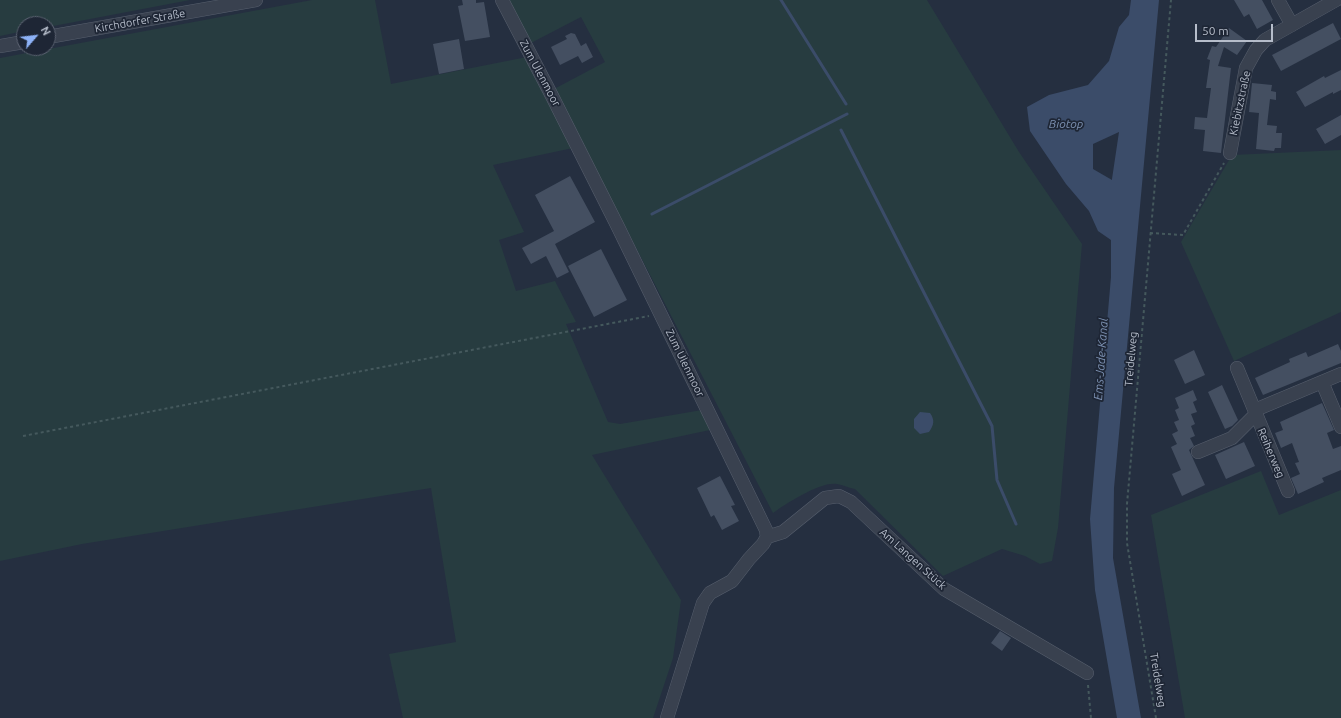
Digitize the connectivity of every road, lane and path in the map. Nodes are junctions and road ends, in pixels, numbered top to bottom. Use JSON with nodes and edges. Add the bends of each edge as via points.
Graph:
{"nodes":[{"id":1,"x":256,"y":0,"type":"edge"},
{"id":2,"x":502,"y":0,"type":"edge"},
{"id":3,"x":1172,"y":0,"type":"edge"},
{"id":4,"x":1278,"y":0,"type":"edge"},
{"id":5,"x":1336,"y":0,"type":"edge"},
{"id":6,"x":1292,"y":25,"type":"junction"},
{"id":7,"x":56,"y":36,"type":"edge"},
{"id":8,"x":16,"y":43,"type":"edge"},
{"id":9,"x":0,"y":46,"type":"edge"},
{"id":10,"x":1230,"y":153,"type":"joint"},
{"id":11,"x":1150,"y":233,"type":"junction"},
{"id":12,"x":660,"y":314,"type":"junction"},
{"id":13,"x":1237,"y":368,"type":"dead end"},
{"id":14,"x":1341,"y":374,"type":"edge"},
{"id":15,"x":1322,"y":382,"type":"junction"},
{"id":16,"x":1255,"y":412,"type":"junction"},
{"id":17,"x":1341,"y":427,"type":"edge"},
{"id":18,"x":23,"y":436,"type":"dead end"},
{"id":19,"x":1198,"y":452,"type":"dead end"},
{"id":20,"x":1288,"y":491,"type":"dead end"},
{"id":21,"x":767,"y":537,"type":"junction"},
{"id":22,"x":1087,"y":673,"type":"joint"},
{"id":23,"x":667,"y":718,"type":"edge"},
{"id":24,"x":1092,"y":718,"type":"edge"},
{"id":25,"x":1156,"y":718,"type":"edge"}],
"edges":[{"from":1,"to":7,"type":"street","name":"Kirchdorfer Straße"},
{"from":2,"to":12,"type":"street","name":"Zum Ulenmoor"},
{"from":3,"to":11,"type":"path","name":"Treidelweg"},
{"from":4,"to":6,"type":"street"},
{"from":5,"to":6,"type":"street","name":"Kiebitzstraße"},
{"from":6,"to":10,"type":"street","name":"Kiebitzstraße","via":[[1265,40],[1246,68]]},
{"from":8,"to":9,"type":"street"},
{"from":10,"to":11,"type":"path","via":[[1183,235]]},
{"from":11,"to":25,"type":"path","name":"Treidelweg","via":[[1127,504],[1127,543]]},
{"from":12,"to":18,"type":"path"},
{"from":12,"to":21,"type":"street","name":"Zum Ulenmoor","via":[[762,520]]},
{"from":13,"to":16,"type":"street","name":"Reiherweg"},
{"from":14,"to":15,"type":"street","name":"Reiherweg"},
{"from":15,"to":16,"type":"street","name":"Reiherweg"},
{"from":15,"to":17,"type":"street"},
{"from":16,"to":19,"type":"street","name":"Reiherweg","via":[[1232,438]]},
{"from":16,"to":20,"type":"street","name":"Reiherweg"},
{"from":21,"to":22,"type":"street","name":"Am Langen Stück","via":[[783,532],[826,498],[839,496],[851,502],[944,589]]},
{"from":21,"to":23,"type":"street","via":[[732,581],[710,593],[703,603]]},
{"from":22,"to":24,"type":"path"}]}
